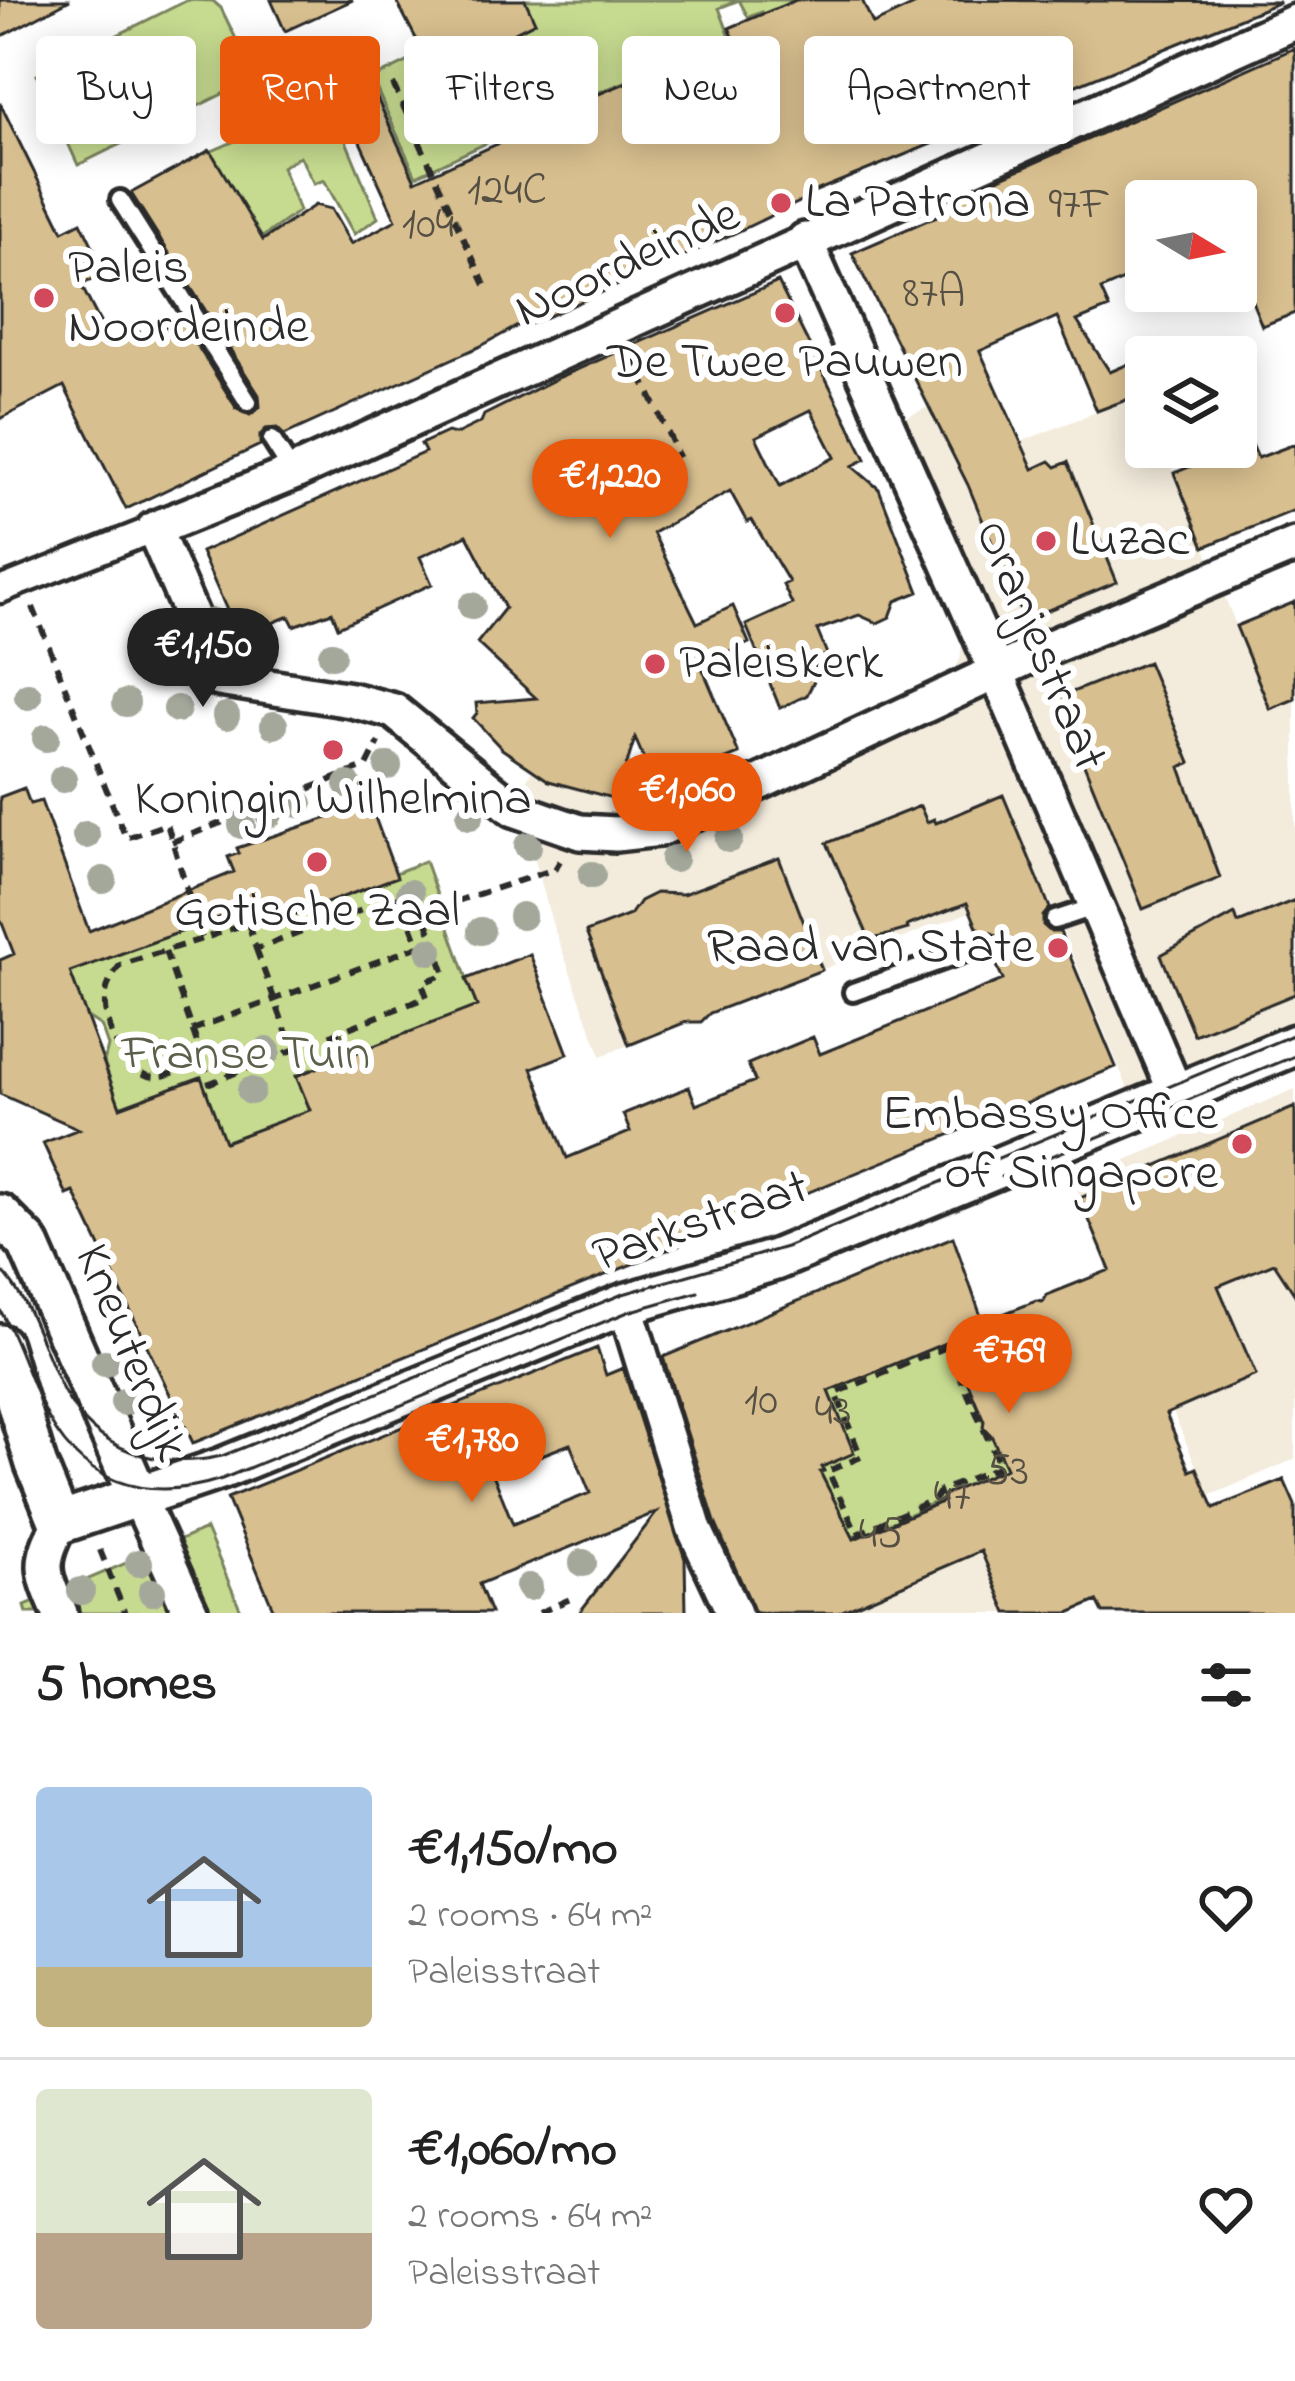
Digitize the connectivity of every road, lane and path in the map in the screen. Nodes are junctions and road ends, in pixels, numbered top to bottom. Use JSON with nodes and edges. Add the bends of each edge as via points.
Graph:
{"nodes":[{"id":1,"x":1295,"y":22,"type":"edge"},
{"id":2,"x":393,"y":84,"type":"dead end"},
{"id":3,"x":120,"y":200,"type":"dead end"},
{"id":4,"x":805,"y":240,"type":"junction"},
{"id":5,"x":484,"y":285,"type":"dead end"},
{"id":6,"x":618,"y":325,"type":"junction"},
{"id":7,"x":248,"y":402,"type":"dead end"},
{"id":8,"x":272,"y":440,"type":"dead end"},
{"id":9,"x":679,"y":457,"type":"dead end"},
{"id":10,"x":293,"y":473,"type":"junction"},
{"id":11,"x":154,"y":529,"type":"junction"},
{"id":12,"x":1295,"y":545,"type":"edge"},
{"id":13,"x":12,"y":586,"type":"edge"},
{"id":14,"x":997,"y":673,"type":"junction"},
{"id":15,"x":394,"y":711,"type":"junction"},
{"id":16,"x":577,"y":831,"type":"junction"},
{"id":17,"x":172,"y":842,"type":"junction"},
{"id":18,"x":1094,"y":907,"type":"junction"},
{"id":19,"x":424,"y":912,"type":"junction"},
{"id":20,"x":408,"y":917,"type":"junction"},
{"id":21,"x":1055,"y":920,"type":"dead end"},
{"id":22,"x":202,"y":939,"type":"junction"},
{"id":23,"x":988,"y":944,"type":"dead end"},
{"id":24,"x":256,"y":949,"type":"junction"},
{"id":25,"x":165,"y":951,"type":"junction"},
{"id":26,"x":854,"y":992,"type":"dead end"},
{"id":27,"x":275,"y":999,"type":"junction"},
{"id":28,"x":192,"y":1030,"type":"junction"},
{"id":29,"x":1295,"y":1045,"type":"edge"},
{"id":30,"x":292,"y":1050,"type":"junction"},
{"id":31,"x":202,"y":1060,"type":"junction"},
{"id":32,"x":1176,"y":1093,"type":"junction"},
{"id":33,"x":0,"y":1215,"type":"edge"},
{"id":34,"x":625,"y":1304,"type":"junction"},
{"id":35,"x":954,"y":1338,"type":"dead end"},
{"id":36,"x":0,"y":1345,"type":"edge"},
{"id":37,"x":947,"y":1348,"type":"junction"},
{"id":38,"x":138,"y":1496,"type":"junction"},
{"id":39,"x":60,"y":1523,"type":"junction"},
{"id":40,"x":101,"y":1556,"type":"dead end"},
{"id":41,"x":570,"y":1599,"type":"dead end"},
{"id":42,"x":60,"y":1613,"type":"edge"},
{"id":43,"x":125,"y":1613,"type":"edge"},
{"id":44,"x":191,"y":1613,"type":"edge"},
{"id":45,"x":539,"y":1613,"type":"edge"},
{"id":46,"x":734,"y":1613,"type":"edge"}],
"edges":[{"from":1,"to":4,"type":"street","name":"Noordeinde"},
{"from":2,"to":5,"type":"path"},
{"from":3,"to":7,"type":"lane"},
{"from":4,"to":6,"type":"street","name":"Noordeinde"},
{"from":4,"to":14,"type":"street","name":"Oranjestraat"},
{"from":6,"to":9,"type":"path"},
{"from":6,"to":10,"type":"street","name":"Noordeinde"},
{"from":8,"to":10,"type":"lane"},
{"from":10,"to":11,"type":"street","name":"Noordeinde"},
{"from":11,"to":13,"type":"street","name":"Noordeinde"},
{"from":11,"to":15,"type":"street","via":[[219,679]]},
{"from":12,"to":14,"type":"street"},
{"from":13,"to":17,"type":"path","via":[[126,838],[166,824]]},
{"from":14,"to":16,"type":"street","via":[[660,829]]},
{"from":14,"to":18,"type":"street","name":"Oranjestraat"},
{"from":15,"to":16,"type":"street","via":[[514,809]]},
{"from":15,"to":17,"type":"path","via":[[367,766]]},
{"from":16,"to":19,"type":"path","via":[[555,868]]},
{"from":17,"to":22,"type":"path"},
{"from":18,"to":21,"type":"lane"},
{"from":18,"to":32,"type":"street","name":"Oranjestraat"},
{"from":19,"to":20,"type":"path"},
{"from":19,"to":30,"type":"path","via":[[445,974],[422,983],[427,997]]},
{"from":20,"to":24,"type":"path","via":[[400,896]]},
{"from":20,"to":27,"type":"path","via":[[418,946]]},
{"from":22,"to":24,"type":"path","via":[[248,923]]},
{"from":22,"to":25,"type":"path"},
{"from":23,"to":26,"type":"lane"},
{"from":24,"to":27,"type":"path"},
{"from":25,"to":28,"type":"path"},
{"from":25,"to":31,"type":"path","via":[[117,967],[105,1009],[125,1061],[137,1071],[157,1077]]},
{"from":27,"to":28,"type":"path"},
{"from":27,"to":30,"type":"path"},
{"from":28,"to":31,"type":"path"},
{"from":29,"to":32,"type":"street","name":"Parkstraat"},
{"from":30,"to":31,"type":"path","via":[[210,1083]]},
{"from":32,"to":34,"type":"street","name":"Parkstraat","via":[[775,1260]]},
{"from":33,"to":38,"type":"street","name":"Kneuterdijk","via":[[28,1243]]},
{"from":34,"to":38,"type":"street","name":"Parkstraat"},
{"from":34,"to":46,"type":"street","via":[[695,1530]]},
{"from":35,"to":37,"type":"path"},
{"from":36,"to":39,"type":"street"},
{"from":37,"to":37,"type":"path","via":[[836,1394],[861,1457],[828,1471],[857,1534],[1000,1466]]},
{"from":38,"to":39,"type":"street","name":"Kneuterdijk"},
{"from":38,"to":44,"type":"street"},
{"from":39,"to":42,"type":"street","via":[[44,1552]]},
{"from":40,"to":43,"type":"path"},
{"from":41,"to":45,"type":"path"}]}
